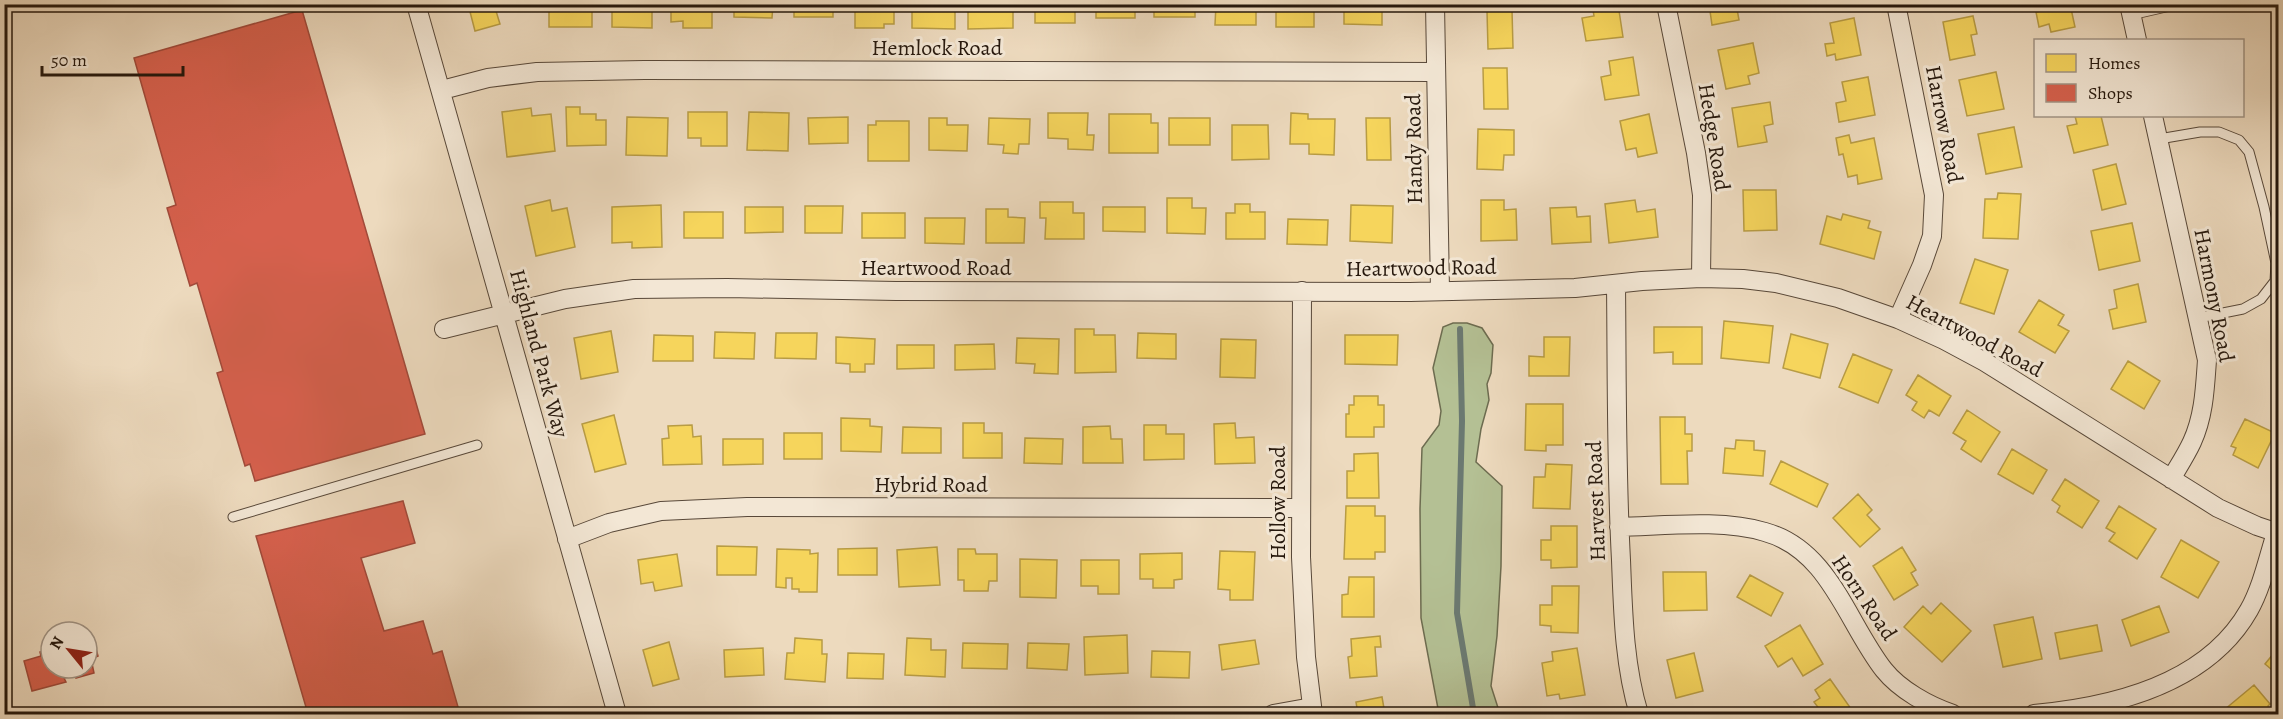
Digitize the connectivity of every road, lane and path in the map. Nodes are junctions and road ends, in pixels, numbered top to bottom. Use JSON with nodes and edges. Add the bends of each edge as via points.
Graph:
{"nodes":[{"id":1,"x":416,"y":4,"type":"edge"},
{"id":2,"x":1435,"y":4,"type":"edge"},
{"id":3,"x":1666,"y":4,"type":"edge"},
{"id":4,"x":1896,"y":4,"type":"edge"},
{"id":5,"x":2179,"y":4,"type":"edge"},
{"id":6,"x":2130,"y":10,"type":"edge"},
{"id":7,"x":2137,"y":39,"type":"edge"},
{"id":8,"x":1435,"y":72,"type":"junction"},
{"id":9,"x":442,"y":90,"type":"junction"},
{"id":10,"x":2153,"y":117,"type":"edge"},
{"id":11,"x":2159,"y":140,"type":"junction"},
{"id":12,"x":1701,"y":278,"type":"junction"},
{"id":13,"x":1616,"y":285,"type":"junction"},
{"id":14,"x":1302,"y":291,"type":"junction"},
{"id":15,"x":1440,"y":291,"type":"junction"},
{"id":16,"x":504,"y":315,"type":"junction"},
{"id":17,"x":2199,"y":318,"type":"junction"},
{"id":18,"x":1898,"y":319,"type":"junction"},
{"id":19,"x":444,"y":329,"type":"dead end"},
{"id":20,"x":477,"y":445,"type":"dead end"},
{"id":21,"x":2171,"y":479,"type":"junction"},
{"id":22,"x":1300,"y":508,"type":"junction"},
{"id":23,"x":233,"y":517,"type":"dead end"},
{"id":24,"x":1619,"y":527,"type":"junction"},
{"id":25,"x":2277,"y":533,"type":"edge"},
{"id":26,"x":567,"y":539,"type":"junction"},
{"id":27,"x":1312,"y":711,"type":"edge"},
{"id":28,"x":617,"y":714,"type":"edge"},
{"id":29,"x":1274,"y":714,"type":"edge"},
{"id":30,"x":1640,"y":714,"type":"edge"},
{"id":31,"x":1953,"y":714,"type":"edge"},
{"id":32,"x":2034,"y":714,"type":"edge"}],
"edges":[{"from":1,"to":9,"type":"street","name":"Highland Park Way"},
{"from":2,"to":8,"type":"street","name":"Handy Road"},
{"from":3,"to":12,"type":"street","name":"Hedge Road","via":[[1702,195]]},
{"from":4,"to":18,"type":"street","name":"Harrow Road","via":[[1934,195],[1932,236]]},
{"from":5,"to":6,"type":"lane"},
{"from":6,"to":7,"type":"street"},
{"from":8,"to":9,"type":"street","name":"Hemlock Road","via":[[644,70],[537,72],[488,78]]},
{"from":8,"to":15,"type":"street","name":"Handy Road"},
{"from":9,"to":16,"type":"street","name":"Highland Park Way"},
{"from":10,"to":11,"type":"street","name":"Harmony Road"},
{"from":11,"to":17,"type":"street","name":"Harmony Road"},
{"from":11,"to":17,"type":"lane","via":[[2219,132],[2239,140],[2249,152],[2264,207],[2276,263],[2275,281],[2261,299],[2243,309]]},
{"from":12,"to":13,"type":"street","name":"Heartwood Road"},
{"from":12,"to":18,"type":"street","name":"Heartwood Road","via":[[1776,283],[1838,298]]},
{"from":13,"to":15,"type":"street","name":"Heartwood Road"},
{"from":13,"to":24,"type":"street","name":"Harvest Road"},
{"from":14,"to":15,"type":"street","name":"Heartwood Road"},
{"from":14,"to":16,"type":"street","name":"Heartwood Road","via":[[634,289],[565,299]]},
{"from":14,"to":22,"type":"street","name":"Hollow Road"},
{"from":16,"to":19,"type":"street","name":"Heartwood Road"},
{"from":16,"to":26,"type":"street","name":"Highland Park Way"},
{"from":17,"to":21,"type":"street","name":"Harmony Road","via":[[2207,360],[2205,399],[2192,443]]},
{"from":18,"to":21,"type":"street","name":"Heartwood Road","via":[[1985,362]]},
{"from":20,"to":23,"type":"lane"},
{"from":21,"to":25,"type":"street","name":"Heartwood Road","via":[[2218,508]]},
{"from":22,"to":26,"type":"street","name":"Hybrid Road","via":[[747,507],[662,511],[609,523]]},
{"from":22,"to":27,"type":"street","name":"Hollow Road"},
{"from":24,"to":30,"type":"street","name":"Harvest Road","via":[[1629,675]]},
{"from":24,"to":31,"type":"street","name":"Horn Road","via":[[1712,525],[1766,532],[1785,540],[1823,572],[1883,669],[1920,698]]},
{"from":25,"to":32,"type":"street","via":[[2255,598],[2225,641],[2204,661],[2140,692]]},
{"from":26,"to":28,"type":"street","name":"Highland Park Way"},
{"from":27,"to":29,"type":"street"}]}
